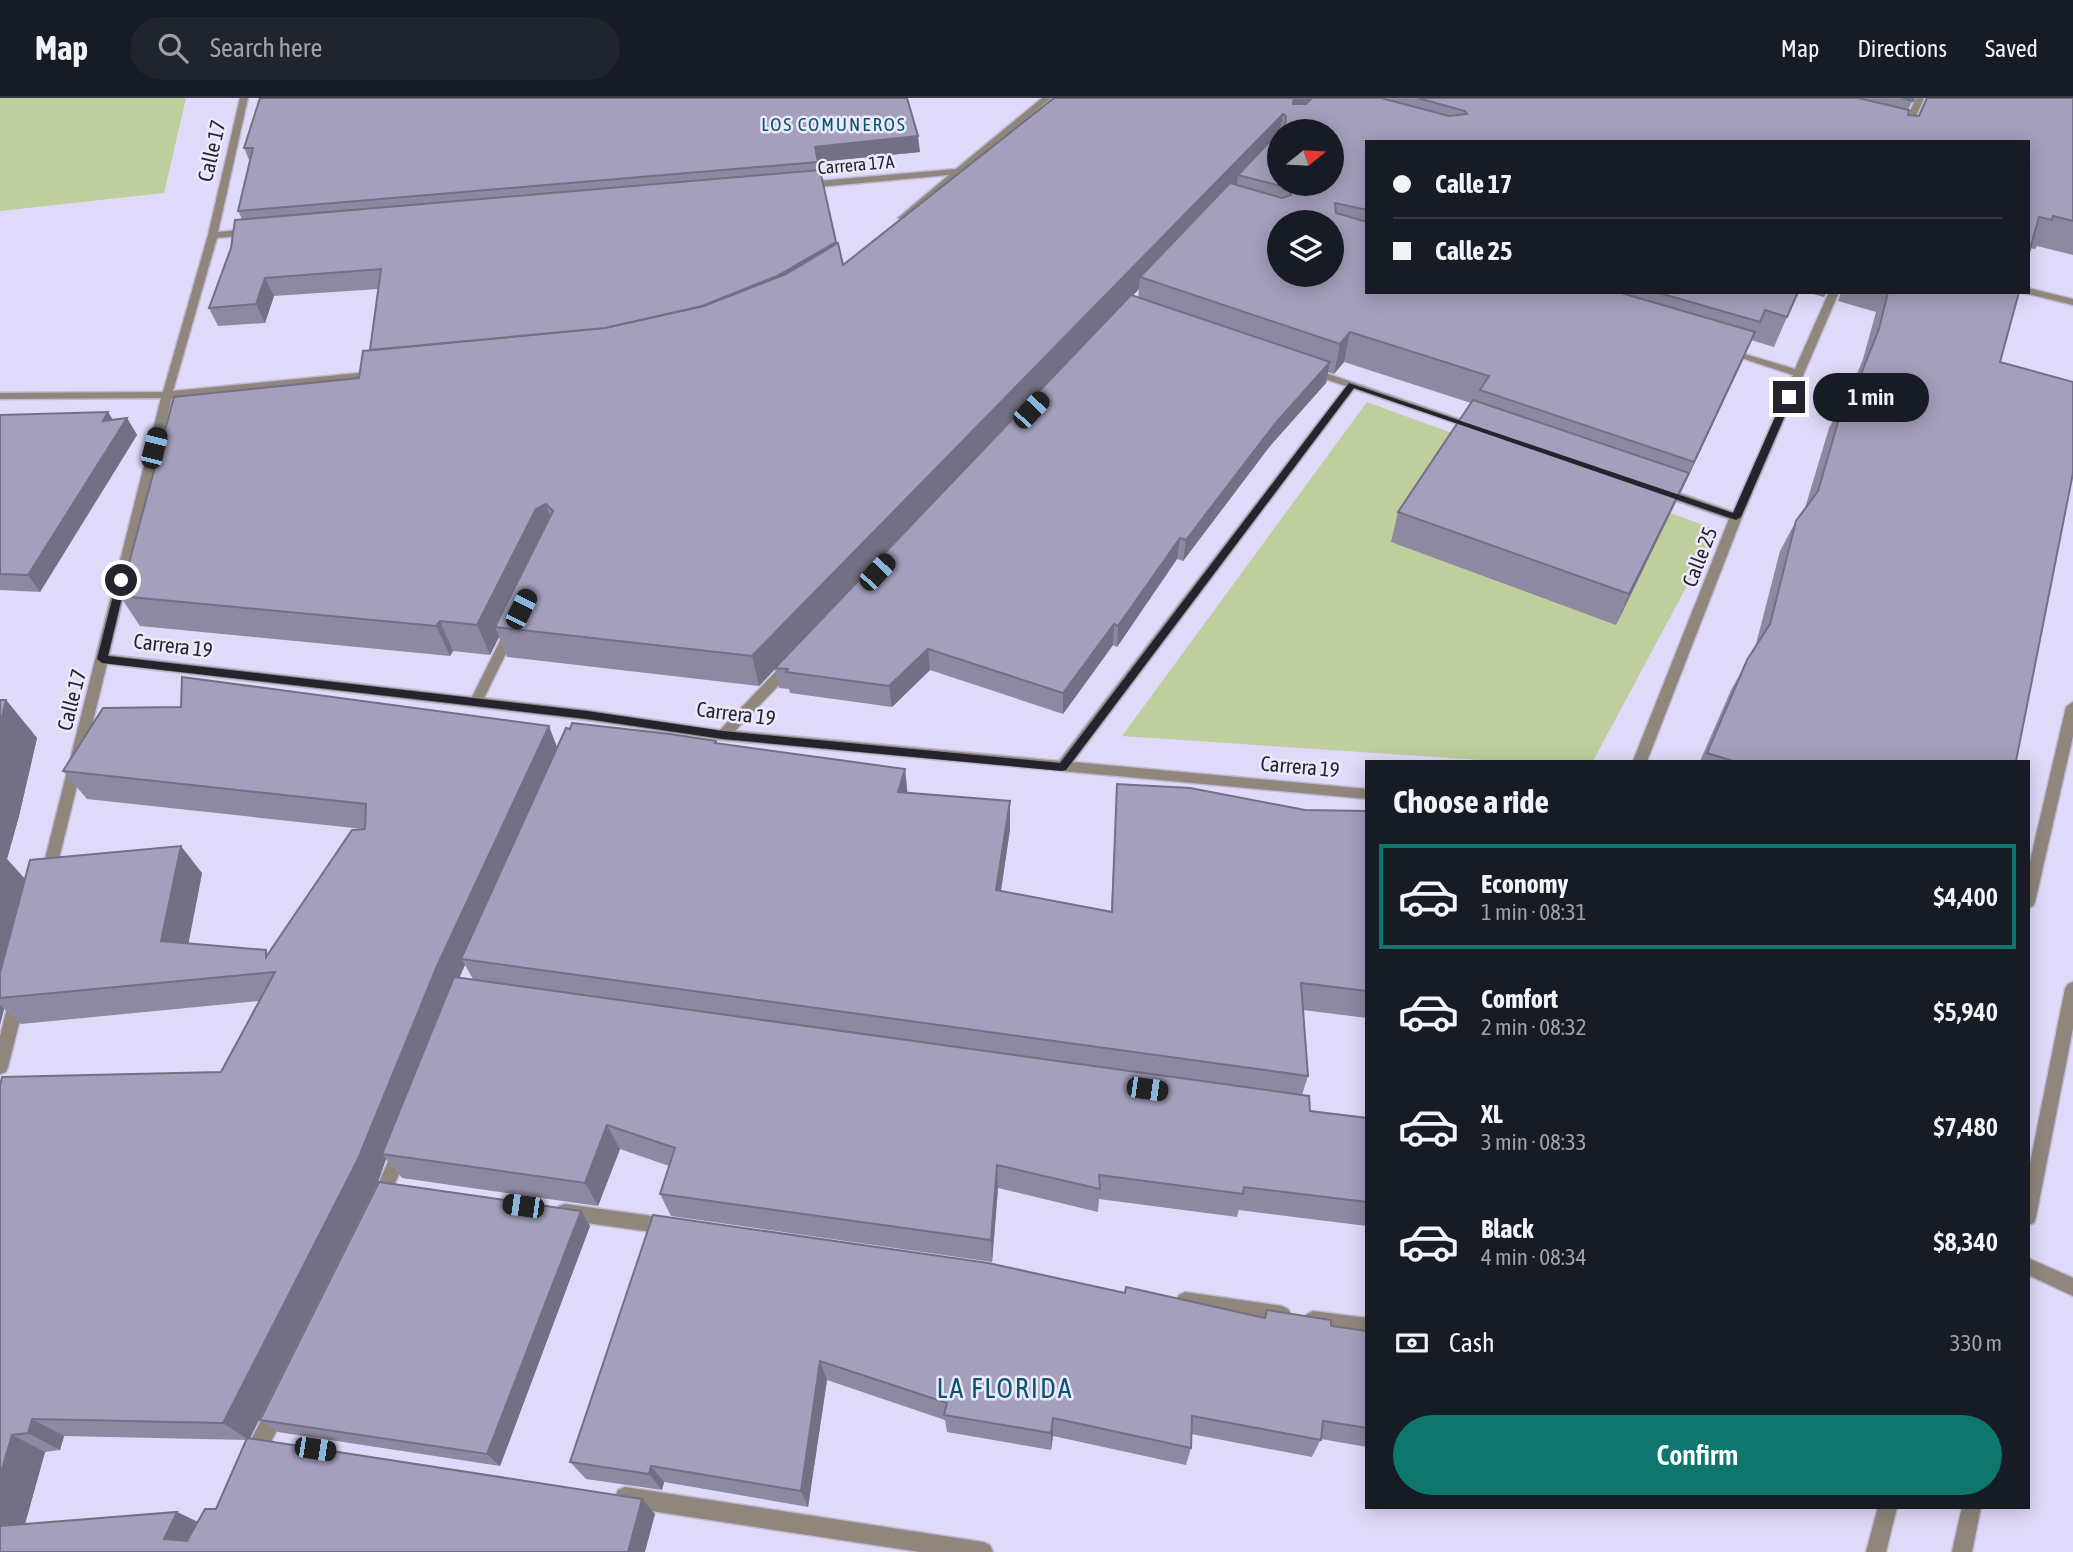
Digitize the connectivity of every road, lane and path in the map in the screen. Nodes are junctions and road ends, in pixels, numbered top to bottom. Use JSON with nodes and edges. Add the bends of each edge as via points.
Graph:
{"nodes":[{"id":1,"x":1047,"y":98,"type":"edge"},
{"id":2,"x":1920,"y":98,"type":"edge"},
{"id":3,"x":247,"y":104,"type":"edge"},
{"id":4,"x":1890,"y":132,"type":"edge"},
{"id":5,"x":1902,"y":138,"type":"edge"},
{"id":6,"x":957,"y":172,"type":"junction"},
{"id":7,"x":792,"y":186,"type":"edge"},
{"id":8,"x":895,"y":224,"type":"edge"},
{"id":9,"x":268,"y":230,"type":"edge"},
{"id":10,"x":213,"y":235,"type":"junction"},
{"id":11,"x":2030,"y":291,"type":"edge"},
{"id":12,"x":1834,"y":294,"type":"edge"},
{"id":13,"x":2073,"y":302,"type":"edge"},
{"id":14,"x":1720,"y":350,"type":"edge"},
{"id":15,"x":1299,"y":367,"type":"edge"},
{"id":16,"x":397,"y":373,"type":"edge"},
{"id":17,"x":1799,"y":373,"type":"junction"},
{"id":18,"x":1352,"y":385,"type":"junction"},
{"id":19,"x":167,"y":395,"type":"junction"},
{"id":20,"x":0,"y":396,"type":"edge"},
{"id":21,"x":1485,"y":430,"type":"edge"},
{"id":22,"x":1644,"y":485,"type":"edge"},
{"id":23,"x":1736,"y":517,"type":"junction"},
{"id":24,"x":519,"y":615,"type":"edge"},
{"id":25,"x":800,"y":654,"type":"edge"},
{"id":26,"x":102,"y":659,"type":"junction"},
{"id":27,"x":476,"y":702,"type":"junction"},
{"id":28,"x":2073,"y":707,"type":"edge"},
{"id":29,"x":723,"y":735,"type":"junction"},
{"id":30,"x":1640,"y":760,"type":"edge"},
{"id":31,"x":1062,"y":767,"type":"junction"},
{"id":32,"x":1365,"y":794,"type":"edge"},
{"id":33,"x":46,"y":883,"type":"edge"},
{"id":34,"x":2030,"y":893,"type":"edge"},
{"id":35,"x":20,"y":988,"type":"edge"},
{"id":36,"x":2073,"y":989,"type":"edge"},
{"id":37,"x":0,"y":1067,"type":"edge"},
{"id":38,"x":407,"y":1135,"type":"edge"},
{"id":39,"x":2030,"y":1207,"type":"edge"},
{"id":40,"x":375,"y":1210,"type":"edge"},
{"id":41,"x":552,"y":1210,"type":"edge"},
{"id":42,"x":677,"y":1228,"type":"edge"},
{"id":43,"x":2030,"y":1267,"type":"edge"},
{"id":44,"x":2073,"y":1287,"type":"edge"},
{"id":45,"x":1174,"y":1300,"type":"edge"},
{"id":46,"x":1365,"y":1328,"type":"edge"},
{"id":47,"x":285,"y":1392,"type":"edge"},
{"id":48,"x":243,"y":1478,"type":"edge"},
{"id":49,"x":602,"y":1493,"type":"edge"},
{"id":50,"x":1887,"y":1509,"type":"edge"},
{"id":51,"x":1971,"y":1509,"type":"edge"},
{"id":52,"x":984,"y":1552,"type":"edge"},
{"id":53,"x":1876,"y":1552,"type":"edge"},
{"id":54,"x":1962,"y":1552,"type":"edge"}],
"edges":[{"from":1,"to":6,"type":"street"},
{"from":2,"to":5,"type":"street"},
{"from":3,"to":10,"type":"street","name":"Calle 17"},
{"from":4,"to":5,"type":"street"},
{"from":6,"to":7,"type":"street","name":"Carrera 17A"},
{"from":6,"to":8,"type":"street"},
{"from":9,"to":10,"type":"street"},
{"from":10,"to":19,"type":"street","name":"Calle 17"},
{"from":11,"to":13,"type":"street"},
{"from":12,"to":17,"type":"street","name":"Calle 25"},
{"from":14,"to":17,"type":"street"},
{"from":15,"to":18,"type":"street"},
{"from":16,"to":19,"type":"street"},
{"from":17,"to":23,"type":"street","name":"Calle 25"},
{"from":18,"to":21,"type":"street"},
{"from":18,"to":31,"type":"street"},
{"from":19,"to":20,"type":"street"},
{"from":19,"to":26,"type":"street","name":"Calle 17"},
{"from":22,"to":23,"type":"street"},
{"from":23,"to":30,"type":"street","name":"Calle 25"},
{"from":24,"to":27,"type":"street"},
{"from":25,"to":29,"type":"street"},
{"from":26,"to":27,"type":"street","name":"Carrera 19"},
{"from":26,"to":33,"type":"street","name":"Calle 17"},
{"from":27,"to":29,"type":"street","name":"Carrera 19","via":[[584,721]]},
{"from":28,"to":34,"type":"street"},
{"from":29,"to":31,"type":"street","name":"Carrera 19"},
{"from":31,"to":32,"type":"street","name":"Carrera 19"},
{"from":35,"to":37,"type":"street"},
{"from":36,"to":39,"type":"street"},
{"from":38,"to":40,"type":"street","via":[[393,1187]]},
{"from":41,"to":42,"type":"street"},
{"from":43,"to":44,"type":"street"},
{"from":45,"to":46,"type":"street"},
{"from":47,"to":48,"type":"street","via":[[268,1442]]},
{"from":49,"to":52,"type":"street"},
{"from":50,"to":53,"type":"street"},
{"from":51,"to":54,"type":"street"}]}
